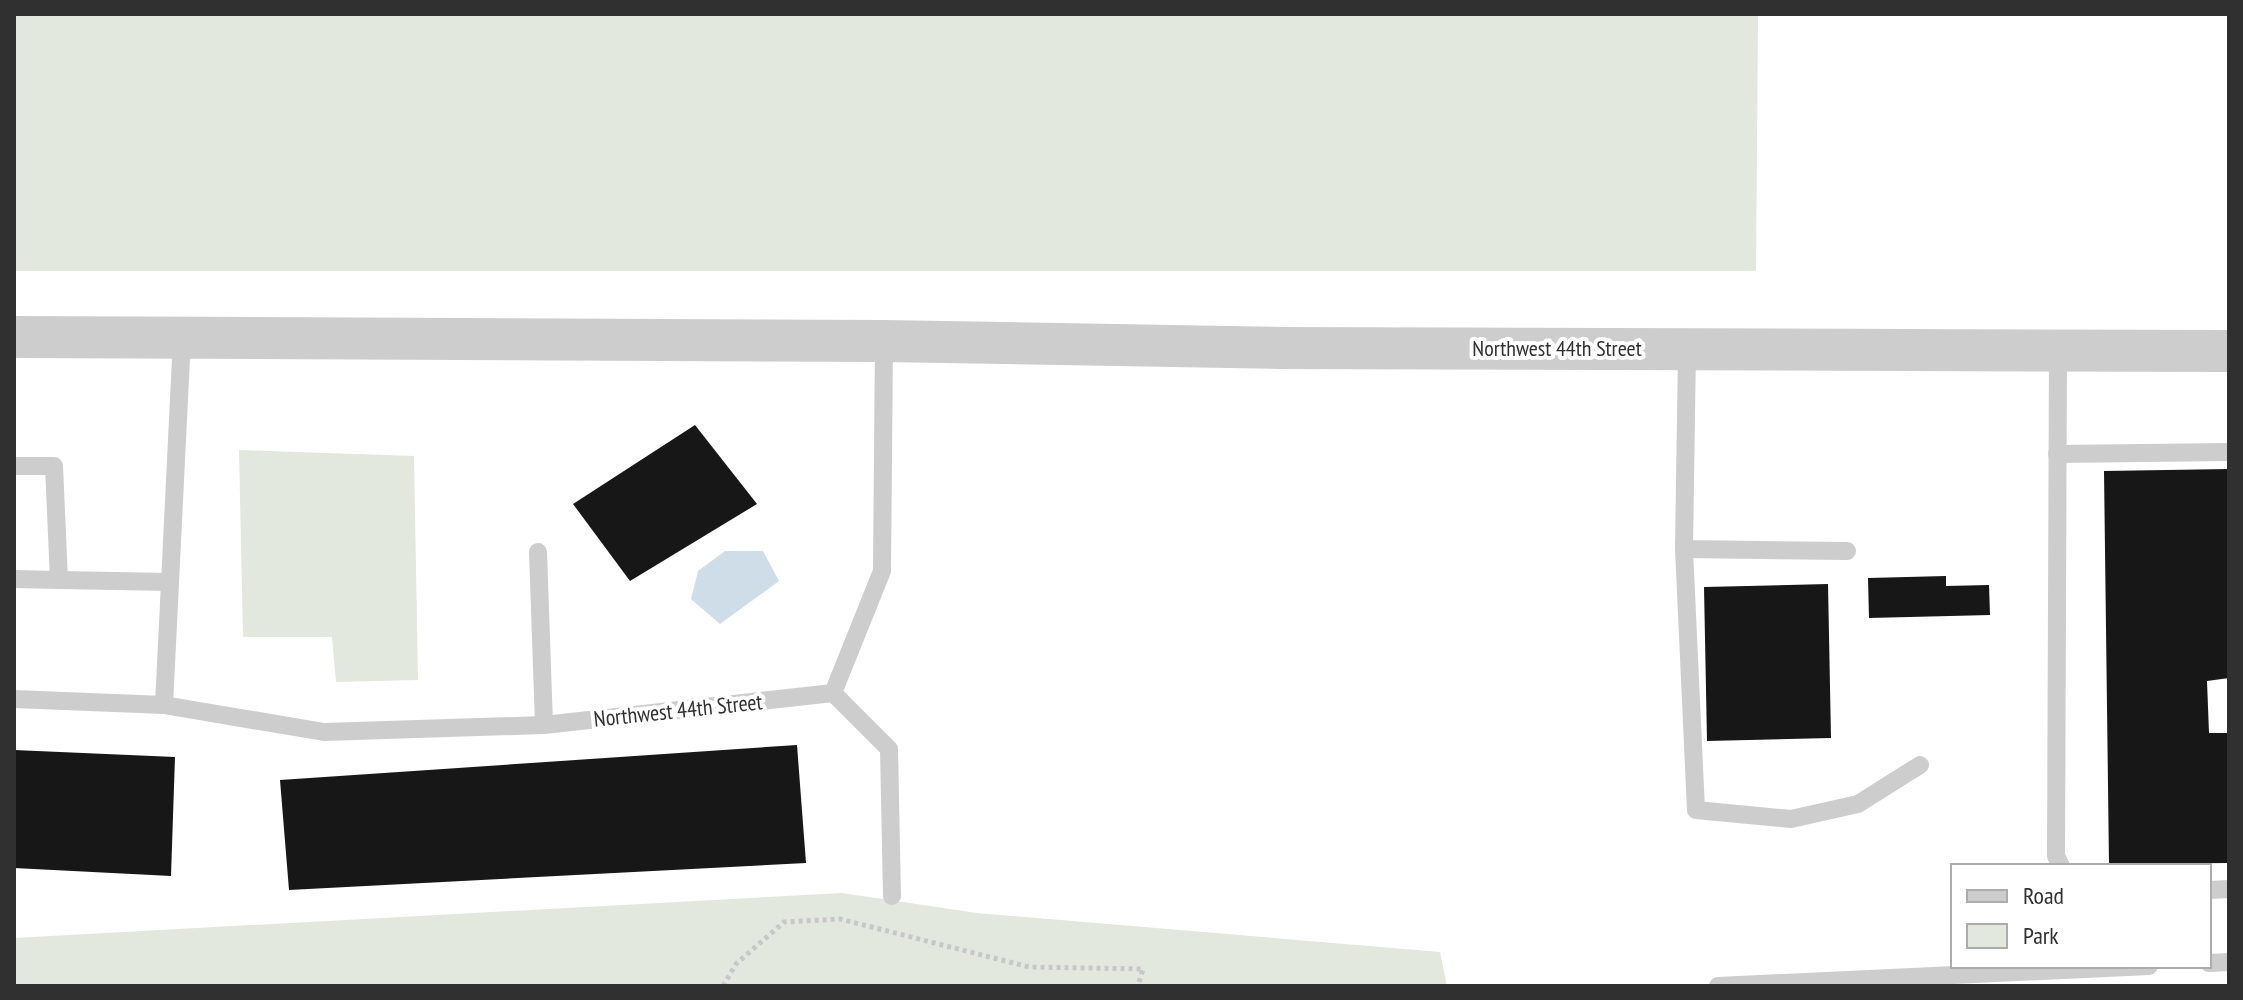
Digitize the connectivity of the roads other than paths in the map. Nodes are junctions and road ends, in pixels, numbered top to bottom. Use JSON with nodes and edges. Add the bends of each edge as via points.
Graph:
{"nodes":[{"id":1,"x":14,"y":337,"type":"edge"},
{"id":2,"x":182,"y":338,"type":"junction"},
{"id":3,"x":884,"y":341,"type":"junction"},
{"id":4,"x":1687,"y":349,"type":"junction"},
{"id":5,"x":2058,"y":350,"type":"junction"},
{"id":6,"x":2229,"y":351,"type":"edge"},
{"id":7,"x":2229,"y":452,"type":"edge"},
{"id":8,"x":2057,"y":454,"type":"junction"},
{"id":9,"x":14,"y":466,"type":"edge"},
{"id":10,"x":1684,"y":549,"type":"junction"},
{"id":11,"x":1847,"y":551,"type":"dead end"},
{"id":12,"x":538,"y":552,"type":"dead end"},
{"id":13,"x":14,"y":579,"type":"edge"},
{"id":14,"x":59,"y":580,"type":"junction"},
{"id":15,"x":170,"y":582,"type":"junction"},
{"id":16,"x":833,"y":693,"type":"junction"},
{"id":17,"x":14,"y":699,"type":"edge"},
{"id":18,"x":164,"y":705,"type":"junction"},
{"id":19,"x":544,"y":725,"type":"junction"},
{"id":20,"x":1920,"y":765,"type":"dead end"},
{"id":21,"x":2060,"y":864,"type":"edge"},
{"id":22,"x":892,"y":896,"type":"dead end"},
{"id":23,"x":2106,"y":968,"type":"edge"},
{"id":24,"x":1718,"y":986,"type":"edge"}],
"edges":[{"from":1,"to":2,"type":"street","name":"Northwest 44th Street"},
{"from":2,"to":3,"type":"street","name":"Northwest 44th Street"},
{"from":2,"to":15,"type":"lane"},
{"from":3,"to":4,"type":"street","name":"Northwest 44th Street"},
{"from":3,"to":16,"type":"lane","via":[[882,571]]},
{"from":4,"to":5,"type":"street","name":"Northwest 44th Street"},
{"from":4,"to":10,"type":"lane"},
{"from":5,"to":6,"type":"street","name":"Northwest 44th Street"},
{"from":5,"to":8,"type":"lane"},
{"from":7,"to":8,"type":"lane"},
{"from":8,"to":21,"type":"lane"},
{"from":9,"to":14,"type":"lane","via":[[54,466]]},
{"from":10,"to":11,"type":"lane"},
{"from":10,"to":20,"type":"lane","via":[[1696,810],[1791,819],[1858,804]]},
{"from":12,"to":19,"type":"lane"},
{"from":13,"to":14,"type":"lane"},
{"from":14,"to":15,"type":"lane"},
{"from":15,"to":18,"type":"lane"},
{"from":16,"to":19,"type":"lane","name":"Northwest 44th Street"},
{"from":16,"to":22,"type":"lane","via":[[889,749]]},
{"from":17,"to":18,"type":"lane","name":"Northwest 44th Street"},
{"from":18,"to":19,"type":"lane","name":"Northwest 44th Street","via":[[324,732]]},
{"from":23,"to":24,"type":"lane"}]}
